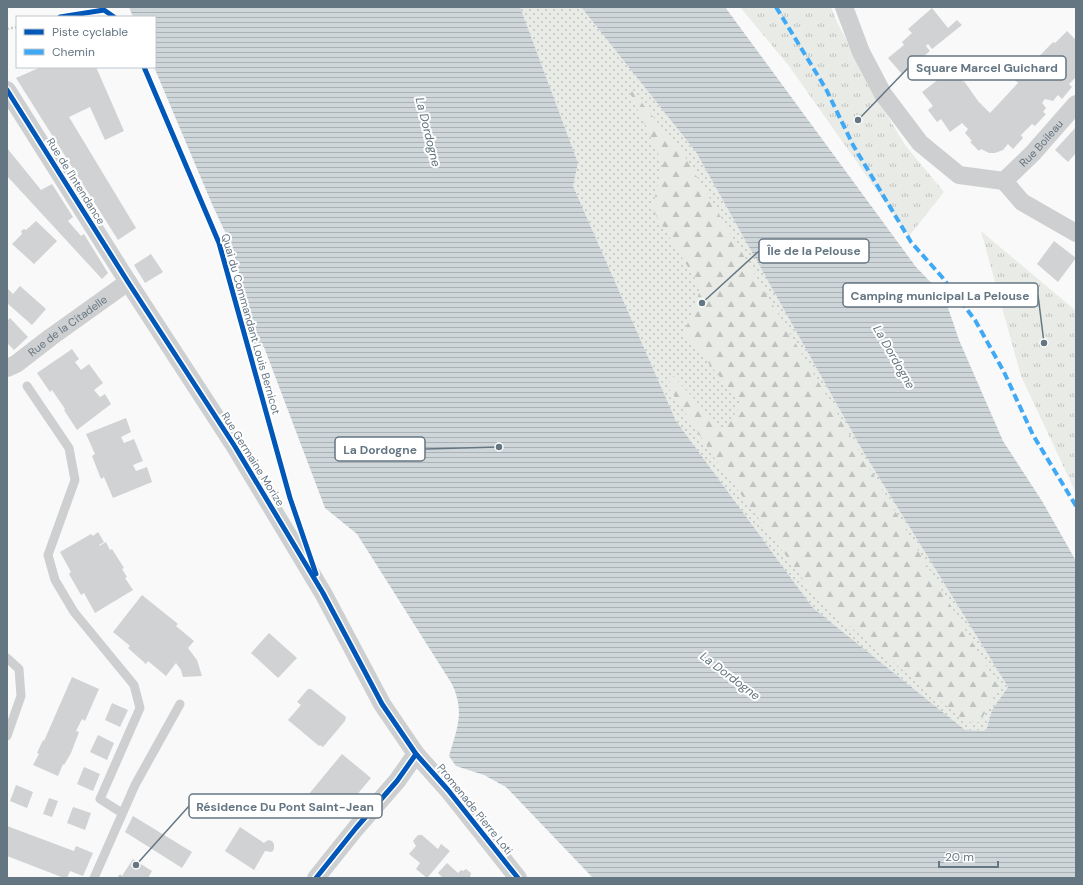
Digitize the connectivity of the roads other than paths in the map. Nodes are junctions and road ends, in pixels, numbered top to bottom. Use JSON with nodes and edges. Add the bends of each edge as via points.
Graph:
{"nodes":[{"id":1,"x":844,"y":7,"type":"edge"},
{"id":2,"x":7,"y":90,"type":"edge"},
{"id":3,"x":1076,"y":104,"type":"edge"},
{"id":4,"x":1004,"y":181,"type":"junction"},
{"id":5,"x":1076,"y":233,"type":"edge"},
{"id":6,"x":128,"y":282,"type":"junction"},
{"id":7,"x":7,"y":368,"type":"edge"},
{"id":8,"x":27,"y":386,"type":"dead end"},
{"id":9,"x":7,"y":658,"type":"edge"},
{"id":10,"x":180,"y":704,"type":"dead end"},
{"id":11,"x":7,"y":736,"type":"edge"},
{"id":12,"x":416,"y":754,"type":"junction"},
{"id":13,"x":122,"y":813,"type":"junction"},
{"id":14,"x":94,"y":878,"type":"edge"},
{"id":15,"x":316,"y":878,"type":"edge"},
{"id":16,"x":518,"y":878,"type":"edge"}],
"edges":[{"from":1,"to":4,"type":"street","via":[[861,52],[883,94],[920,143],[958,175]]},
{"from":2,"to":6,"type":"street","name":"Rue de l'Intendance"},
{"from":3,"to":4,"type":"street","name":"Rue Boileau","via":[[1033,153]]},
{"from":4,"to":5,"type":"street","via":[[1022,202]]},
{"from":6,"to":7,"type":"street","name":"Rue de la Citadelle"},
{"from":6,"to":12,"type":"street","name":"Rue Germaine Morize","via":[[238,452],[323,593],[382,704]]},
{"from":8,"to":13,"type":"lane","via":[[69,448],[75,480],[48,555],[55,580],[74,612],[134,685],[140,708],[100,799]]},
{"from":9,"to":11,"type":"lane","via":[[19,669],[21,696]]},
{"from":10,"to":13,"type":"lane","via":[[135,784]]},
{"from":12,"to":15,"type":"street","via":[[397,781]]},
{"from":12,"to":16,"type":"street","name":"Promenade Pierre Loti"},
{"from":13,"to":14,"type":"lane"}]}
